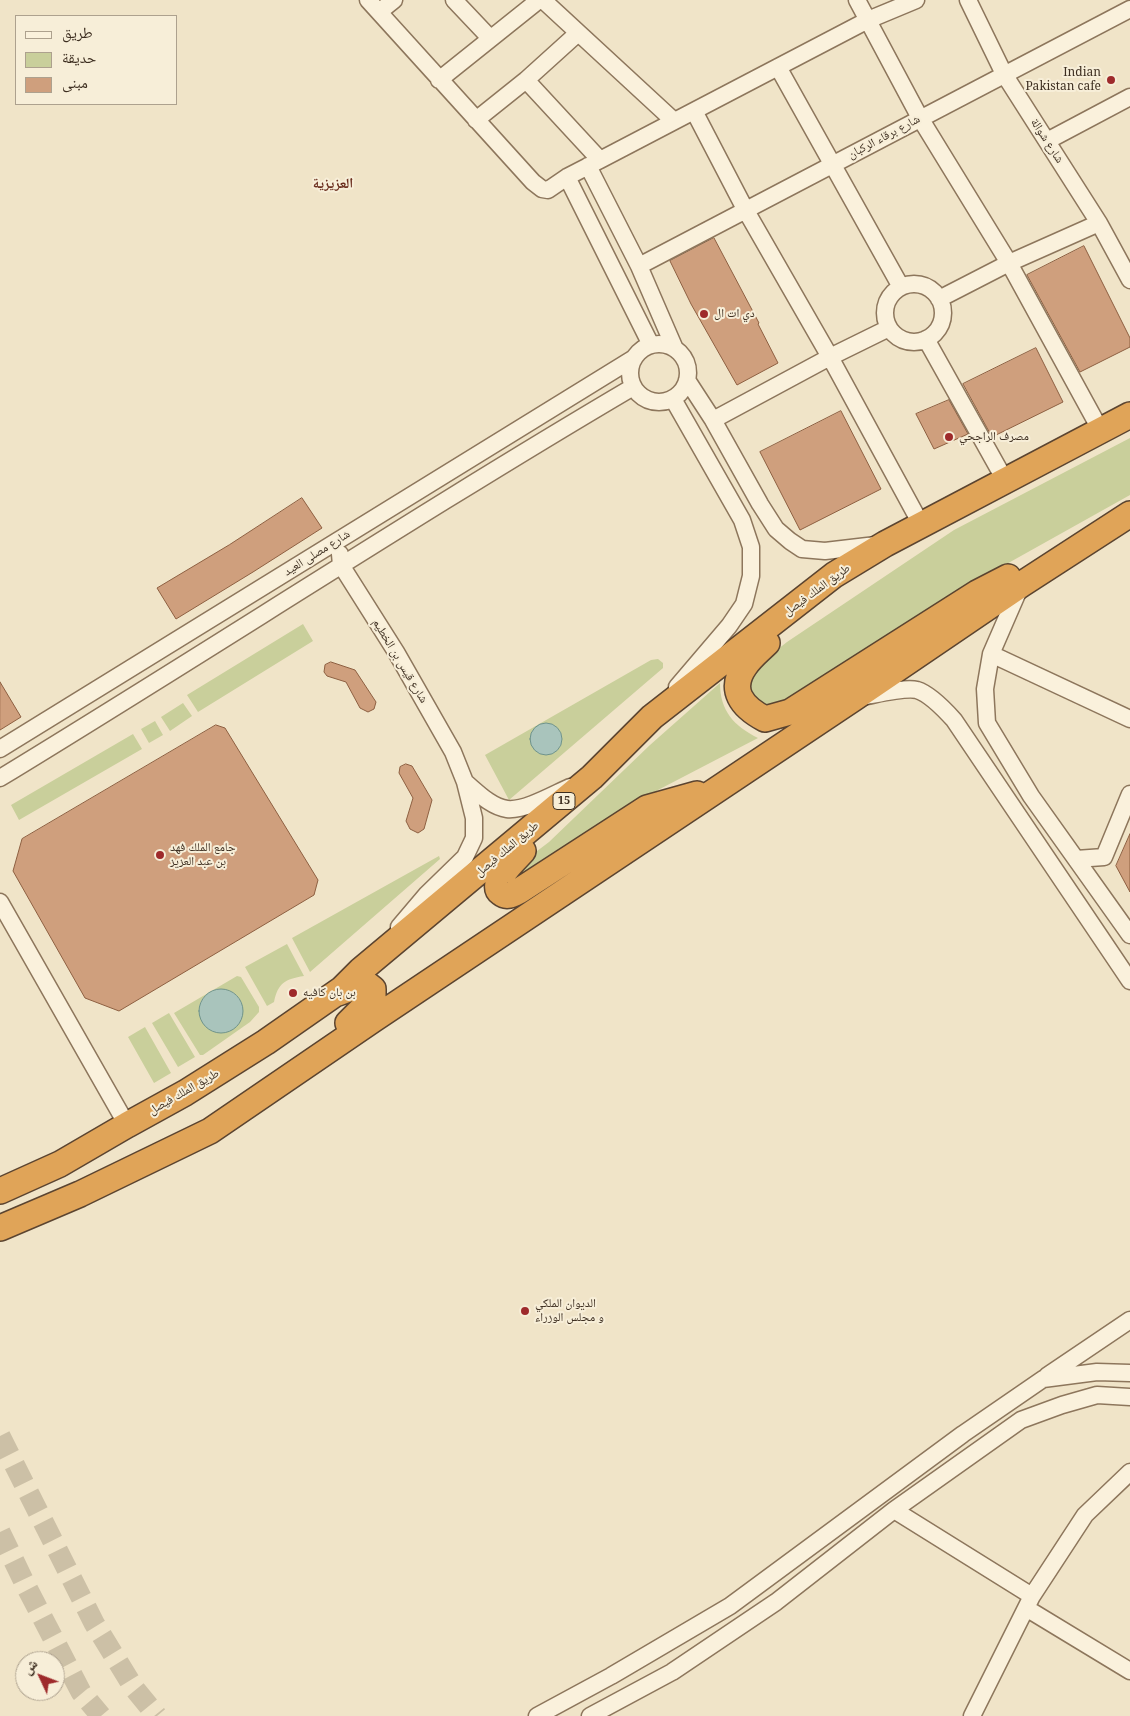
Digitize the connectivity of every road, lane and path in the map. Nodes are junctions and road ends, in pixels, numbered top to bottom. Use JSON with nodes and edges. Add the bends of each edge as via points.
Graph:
{"nodes":[{"id":1,"x":394,"y":0,"type":"edge"},
{"id":2,"x":454,"y":0,"type":"edge"},
{"id":3,"x":541,"y":0,"type":"edge"},
{"id":4,"x":857,"y":0,"type":"edge"},
{"id":5,"x":916,"y":0,"type":"edge"},
{"id":6,"x":968,"y":0,"type":"edge"},
{"id":7,"x":374,"y":6,"type":"edge"},
{"id":8,"x":1130,"y":9,"type":"edge"},
{"id":9,"x":868,"y":20,"type":"junction"},
{"id":10,"x":578,"y":33,"type":"junction"},
{"id":11,"x":490,"y":38,"type":"junction"},
{"id":12,"x":778,"y":67,"type":"junction"},
{"id":13,"x":1004,"y":74,"type":"junction"},
{"id":14,"x":439,"y":80,"type":"junction"},
{"id":15,"x":526,"y":80,"type":"junction"},
{"id":16,"x":1130,"y":96,"type":"edge"},
{"id":17,"x":694,"y":111,"type":"junction"},
{"id":18,"x":920,"y":118,"type":"junction"},
{"id":19,"x":476,"y":120,"type":"junction"},
{"id":20,"x":674,"y":121,"type":"junction"},
{"id":21,"x":1047,"y":141,"type":"junction"},
{"id":22,"x":594,"y":163,"type":"junction"},
{"id":23,"x":831,"y":164,"type":"junction"},
{"id":24,"x":567,"y":177,"type":"junction"},
{"id":25,"x":745,"y":209,"type":"junction"},
{"id":26,"x":1099,"y":223,"type":"junction"},
{"id":27,"x":1009,"y":264,"type":"junction"},
{"id":28,"x":639,"y":266,"type":"junction"},
{"id":29,"x":1130,"y":280,"type":"edge"},
{"id":30,"x":901,"y":287,"type":"junction"},
{"id":31,"x":939,"y":299,"type":"junction"},
{"id":32,"x":889,"y":328,"type":"junction"},
{"id":33,"x":926,"y":339,"type":"junction"},
{"id":34,"x":651,"y":345,"type":"junction"},
{"id":35,"x":675,"y":349,"type":"junction"},
{"id":36,"x":830,"y":357,"type":"junction"},
{"id":37,"x":634,"y":358,"type":"junction"},
{"id":38,"x":688,"y":380,"type":"junction"},
{"id":39,"x":633,"y":387,"type":"junction"},
{"id":40,"x":673,"y":399,"type":"junction"},
{"id":41,"x":1130,"y":415,"type":"edge"},
{"id":42,"x":713,"y":420,"type":"junction"},
{"id":43,"x":1101,"y":431,"type":"junction"},
{"id":44,"x":1006,"y":482,"type":"junction"},
{"id":45,"x":1129,"y":514,"type":"edge"},
{"id":46,"x":922,"y":526,"type":"junction"},
{"id":47,"x":339,"y":540,"type":"junction"},
{"id":48,"x":885,"y":544,"type":"junction"},
{"id":49,"x":341,"y":565,"type":"junction"},
{"id":50,"x":834,"y":575,"type":"junction"},
{"id":51,"x":1022,"y":584,"type":"junction"},
{"id":52,"x":991,"y":654,"type":"junction"},
{"id":53,"x":854,"y":698,"type":"junction"},
{"id":54,"x":652,"y":717,"type":"junction"},
{"id":55,"x":1130,"y":719,"type":"edge"},
{"id":56,"x":0,"y":749,"type":"edge"},
{"id":57,"x":592,"y":777,"type":"junction"},
{"id":58,"x":0,"y":778,"type":"edge"},
{"id":59,"x":465,"y":782,"type":"junction"},
{"id":60,"x":721,"y":787,"type":"junction"},
{"id":61,"x":572,"y":794,"type":"junction"},
{"id":62,"x":1130,"y":794,"type":"edge"},
{"id":63,"x":1076,"y":860,"type":"junction"},
{"id":64,"x":0,"y":902,"type":"edge"},
{"id":65,"x":1130,"y":935,"type":"edge"},
{"id":66,"x":361,"y":970,"type":"junction"},
{"id":67,"x":1130,"y":981,"type":"edge"},
{"id":68,"x":330,"y":997,"type":"junction"},
{"id":69,"x":293,"y":1074,"type":"junction"},
{"id":70,"x":127,"y":1125,"type":"junction"},
{"id":71,"x":0,"y":1191,"type":"edge"},
{"id":72,"x":0,"y":1228,"type":"edge"},
{"id":73,"x":1130,"y":1320,"type":"edge"},
{"id":74,"x":1130,"y":1373,"type":"edge"},
{"id":75,"x":1043,"y":1379,"type":"junction"},
{"id":76,"x":1130,"y":1397,"type":"edge"},
{"id":77,"x":1129,"y":1474,"type":"edge"},
{"id":78,"x":894,"y":1510,"type":"junction"},
{"id":79,"x":1029,"y":1602,"type":"junction"},
{"id":80,"x":1128,"y":1666,"type":"edge"},
{"id":81,"x":537,"y":1716,"type":"edge"},
{"id":82,"x":590,"y":1716,"type":"edge"},
{"id":83,"x":972,"y":1716,"type":"edge"}],
"edges":[{"from":1,"to":7,"type":"street"},
{"from":2,"to":11,"type":"street"},
{"from":3,"to":10,"type":"street"},
{"from":3,"to":11,"type":"street"},
{"from":4,"to":9,"type":"street"},
{"from":5,"to":9,"type":"street"},
{"from":6,"to":13,"type":"street","name":"شارع شوالة"},
{"from":7,"to":14,"type":"street"},
{"from":8,"to":13,"type":"street","name":"شارع برقاء الركبان"},
{"from":9,"to":12,"type":"street"},
{"from":9,"to":18,"type":"street"},
{"from":10,"to":15,"type":"street"},
{"from":10,"to":20,"type":"street"},
{"from":11,"to":14,"type":"street"},
{"from":12,"to":17,"type":"street"},
{"from":12,"to":23,"type":"street"},
{"from":13,"to":18,"type":"street","name":"شارع برقاء الركبان"},
{"from":13,"to":21,"type":"street","name":"شارع شوالة"},
{"from":14,"to":19,"type":"street"},
{"from":15,"to":19,"type":"street"},
{"from":15,"to":22,"type":"street"},
{"from":16,"to":21,"type":"street"},
{"from":17,"to":20,"type":"street"},
{"from":17,"to":25,"type":"street"},
{"from":18,"to":23,"type":"street","name":"شارع برقاء الركبان"},
{"from":18,"to":27,"type":"street"},
{"from":19,"to":24,"type":"street","via":[[542,188],[548,190]]},
{"from":20,"to":22,"type":"street"},
{"from":21,"to":26,"type":"street","name":"شارع شوالة"},
{"from":22,"to":24,"type":"street"},
{"from":22,"to":28,"type":"street"},
{"from":23,"to":25,"type":"street","name":"شارع برقاء الركبان"},
{"from":23,"to":30,"type":"street"},
{"from":24,"to":34,"type":"street"},
{"from":25,"to":28,"type":"street","name":"شارع برقاء الركبان"},
{"from":25,"to":36,"type":"street"},
{"from":26,"to":27,"type":"street"},
{"from":26,"to":29,"type":"street","name":"شارع شوالة"},
{"from":27,"to":31,"type":"street"},
{"from":27,"to":43,"type":"street"},
{"from":28,"to":35,"type":"street"},
{"from":30,"to":31,"type":"street","via":[[920,284]]},
{"from":30,"to":32,"type":"street","via":[[887,300],[885,319]]},
{"from":31,"to":33,"type":"street","via":[[942,319],[939,327]]},
{"from":32,"to":33,"type":"street","via":[[901,340]]},
{"from":32,"to":36,"type":"street"},
{"from":33,"to":44,"type":"street"},
{"from":34,"to":35,"type":"street","via":[[668,345]]},
{"from":34,"to":37,"type":"street"},
{"from":35,"to":38,"type":"street","via":[[686,362]]},
{"from":36,"to":42,"type":"street"},
{"from":36,"to":46,"type":"street"},
{"from":37,"to":39,"type":"street","via":[[630,373]]},
{"from":37,"to":47,"type":"street","name":"شارع مصلى العيد"},
{"from":38,"to":40,"type":"street"},
{"from":38,"to":42,"type":"street"},
{"from":39,"to":40,"type":"street","via":[[646,400],[655,403]]},
{"from":39,"to":49,"type":"street","name":"شارع مصلى العيد"},
{"from":40,"to":54,"type":"street","via":[[742,520],[751,547],[751,576],[744,604],[729,626]]},
{"from":41,"to":43,"type":"highway","name":"طريق الملك فيصل","number":"15"},
{"from":42,"to":48,"type":"street","via":[[760,504],[776,529],[790,542],[802,549],[825,551]]},
{"from":43,"to":44,"type":"highway","name":"طريق الملك فيصل","number":"15"},
{"from":44,"to":46,"type":"highway","name":"طريق الملك فيصل","number":"15"},
{"from":45,"to":50,"type":"highway","via":[[978,593],[790,712],[765,719],[752,712],[739,698],[737,682],[745,666]]},
{"from":45,"to":51,"type":"highway"},
{"from":46,"to":48,"type":"highway","name":"طريق الملك فيصل","number":"15"},
{"from":47,"to":49,"type":"street","name":"شارع قيس بن الخطيم"},
{"from":47,"to":56,"type":"street","name":"شارع مصلى العيد"},
{"from":48,"to":50,"type":"highway","name":"طريق الملك فيصل","number":"15"},
{"from":49,"to":58,"type":"street","name":"شارع مصلى العيد"},
{"from":49,"to":59,"type":"street","name":"شارع قيس بن الخطيم","via":[[434,717],[454,752]]},
{"from":50,"to":54,"type":"highway","name":"طريق الملك فيصل","number":"15"},
{"from":51,"to":52,"type":"street"},
{"from":51,"to":53,"type":"highway"},
{"from":52,"to":55,"type":"street"},
{"from":52,"to":63,"type":"street","via":[[985,689],[987,722]]},
{"from":53,"to":60,"type":"highway"},
{"from":53,"to":67,"type":"street","via":[[917,690],[937,702],[954,720]]},
{"from":54,"to":57,"type":"highway","name":"طريق الملك فيصل","number":"15"},
{"from":57,"to":59,"type":"street","via":[[522,808],[508,809],[495,805]]},
{"from":57,"to":61,"type":"highway","name":"طريق الملك فيصل","number":"15"},
{"from":59,"to":66,"type":"street","name":"شارع قيس بن الخطيم","via":[[474,818],[474,838],[464,857]]},
{"from":60,"to":61,"type":"highway","via":[[647,808],[519,891],[509,896],[502,895],[497,886],[499,880]]},
{"from":60,"to":69,"type":"highway"},
{"from":61,"to":66,"type":"highway","name":"طريق الملك فيصل","number":"15"},
{"from":62,"to":63,"type":"street","via":[[1104,857]]},
{"from":63,"to":65,"type":"street"},
{"from":64,"to":70,"type":"street"},
{"from":66,"to":68,"type":"highway","name":"طريق الملك فيصل","number":"15"},
{"from":68,"to":69,"type":"highway","via":[[356,986],[368,985],[374,993],[373,998],[327,1046]]},
{"from":68,"to":70,"type":"highway","name":"طريق الملك فيصل","number":"15","via":[[266,1042]]},
{"from":69,"to":72,"type":"highway","via":[[210,1131],[80,1194]]},
{"from":70,"to":71,"type":"highway","name":"طريق الملك فيصل","number":"15","via":[[60,1164]]},
{"from":73,"to":75,"type":"street"},
{"from":74,"to":75,"type":"street","via":[[1097,1372]]},
{"from":75,"to":81,"type":"street","via":[[730,1606]]},
{"from":76,"to":78,"type":"street","via":[[1097,1395],[1021,1420]]},
{"from":77,"to":79,"type":"street","via":[[1085,1514]]},
{"from":78,"to":79,"type":"street"},
{"from":78,"to":82,"type":"street","via":[[776,1602],[672,1672]]},
{"from":79,"to":80,"type":"street"},
{"from":79,"to":83,"type":"street"}]}
